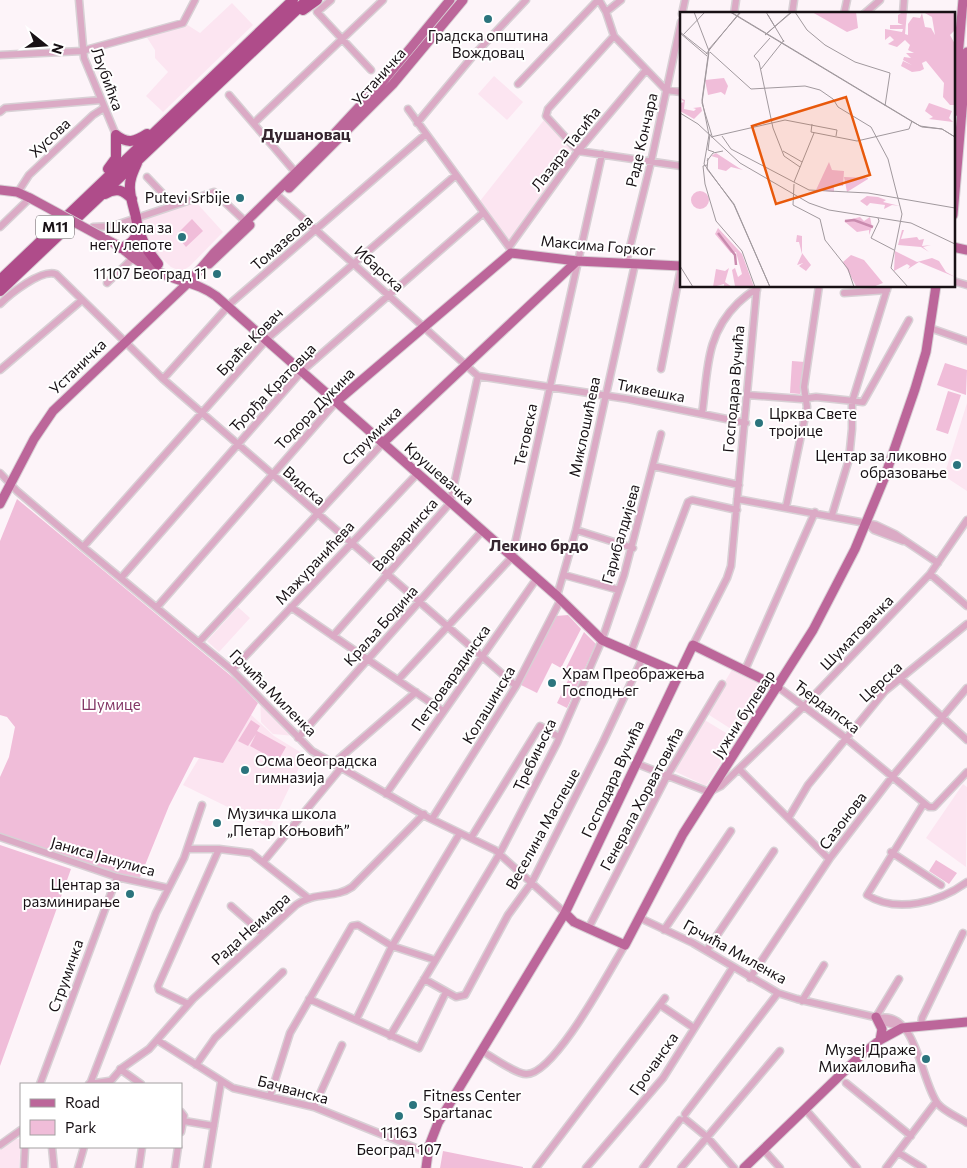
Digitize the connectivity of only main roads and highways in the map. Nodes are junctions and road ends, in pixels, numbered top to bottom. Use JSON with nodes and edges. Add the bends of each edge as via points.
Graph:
{"nodes":[{"id":1,"x":293,"y":0,"type":"edge"},
{"id":2,"x":307,"y":0,"type":"edge"},
{"id":3,"x":316,"y":0,"type":"edge"},
{"id":4,"x":450,"y":0,"type":"edge"},
{"id":5,"x":464,"y":0,"type":"edge"},
{"id":6,"x":963,"y":0,"type":"edge"},
{"id":7,"x":276,"y":29,"type":"junction"},
{"id":8,"x":967,"y":52,"type":"edge"},
{"id":9,"x":966,"y":85,"type":"edge"},
{"id":10,"x":954,"y":102,"type":"edge"},
{"id":11,"x":156,"y":130,"type":"junction"},
{"id":12,"x":139,"y":158,"type":"junction"},
{"id":13,"x":97,"y":186,"type":"junction"},
{"id":14,"x":0,"y":190,"type":"edge"},
{"id":15,"x":277,"y":195,"type":"junction"},
{"id":16,"x":132,"y":200,"type":"junction"},
{"id":17,"x":92,"y":203,"type":"junction"},
{"id":18,"x":954,"y":205,"type":"edge"},
{"id":19,"x":138,"y":229,"type":"junction"},
{"id":20,"x":954,"y":247,"type":"edge"},
{"id":21,"x":122,"y":248,"type":"junction"},
{"id":22,"x":511,"y":249,"type":"joint"},
{"id":23,"x":967,"y":250,"type":"edge"},
{"id":24,"x":577,"y":260,"type":"junction"},
{"id":25,"x":158,"y":264,"type":"junction"},
{"id":26,"x":680,"y":266,"type":"edge"},
{"id":27,"x":180,"y":279,"type":"junction"},
{"id":28,"x":0,"y":280,"type":"edge"},
{"id":29,"x":190,"y":281,"type":"junction"},
{"id":30,"x":936,"y":288,"type":"edge"},
{"id":31,"x":0,"y":291,"type":"edge"},
{"id":32,"x":336,"y":402,"type":"junction"},
{"id":33,"x":383,"y":443,"type":"junction"},
{"id":34,"x":0,"y":504,"type":"edge"},
{"id":35,"x":693,"y":645,"type":"joint"},
{"id":36,"x":678,"y":673,"type":"junction"},
{"id":37,"x":778,"y":687,"type":"junction"},
{"id":38,"x":565,"y":913,"type":"junction"},
{"id":39,"x":625,"y":945,"type":"joint"},
{"id":40,"x":877,"y":1017,"type":"road end"},
{"id":41,"x":967,"y":1022,"type":"edge"},
{"id":42,"x":880,"y":1040,"type":"junction"},
{"id":43,"x":426,"y":1168,"type":"edge"},
{"id":44,"x":744,"y":1168,"type":"edge"}],
"edges":[{"from":1,"to":11,"type":"highway","number":"M11"},
{"from":2,"to":7,"type":"highway","number":"M11"},
{"from":3,"to":7,"type":"highway"},
{"from":4,"to":15,"type":"main road","name":"Устаничка","via":[[379,86]]},
{"from":5,"to":15,"type":"main road","name":"Устаничка","via":[[393,84]]},
{"from":6,"to":10,"type":"main road"},
{"from":7,"to":12,"type":"highway","number":"M11"},
{"from":8,"to":9,"type":"main road"},
{"from":9,"to":18,"type":"main road"},
{"from":11,"to":13,"type":"highway","number":"M11"},
{"from":11,"to":13,"type":"highway","via":[[131,141],[124,141],[116,135],[116,158]]},
{"from":12,"to":16,"type":"highway","via":[[130,180]]},
{"from":12,"to":17,"type":"highway","number":"M11"},
{"from":13,"to":28,"type":"highway","number":"M11"},
{"from":14,"to":21,"type":"main road","bridge":true,"via":[[18,192]]},
{"from":15,"to":29,"type":"main road","name":"Устаничка","via":[[214,253]]},
{"from":16,"to":17,"type":"highway","via":[[123,191],[114,190]]},
{"from":16,"to":19,"type":"highway"},
{"from":17,"to":31,"type":"highway","number":"M11"},
{"from":19,"to":21,"type":"highway","via":[[134,241]]},
{"from":19,"to":25,"type":"highway"},
{"from":20,"to":23,"type":"main road"},
{"from":21,"to":25,"type":"main road"},
{"from":21,"to":27,"type":"main road","via":[[133,258]]},
{"from":22,"to":24,"type":"main road","name":"Максима Горког"},
{"from":22,"to":32,"type":"main road","name":"Тодора Дукина"},
{"from":24,"to":26,"type":"main road","name":"Максима Горког"},
{"from":24,"to":33,"type":"main road","name":"Струмичка"},
{"from":25,"to":27,"type":"main road"},
{"from":27,"to":29,"type":"main road","name":"Крушевачка"},
{"from":29,"to":32,"type":"main road","name":"Крушевачка","via":[[228,306]]},
{"from":29,"to":34,"type":"main road","name":"Устаничка","via":[[53,410]]},
{"from":30,"to":37,"type":"main road","name":"Јужни булевар","via":[[922,365],[901,435],[867,523],[838,584]]},
{"from":32,"to":33,"type":"main road","name":"Крушевачка"},
{"from":33,"to":36,"type":"main road","name":"Крушевачка","via":[[537,578],[602,640]]},
{"from":35,"to":36,"type":"main road","name":"Господара Вучића"},
{"from":35,"to":37,"type":"main road","name":"Ђердапска"},
{"from":36,"to":38,"type":"main road","name":"Господара Вучића"},
{"from":37,"to":39,"type":"main road","name":"Јужни булевар","via":[[683,834]]},
{"from":38,"to":39,"type":"main road","name":"Грчића Миленка","via":[[571,920]]},
{"from":38,"to":43,"type":"main road","name":"Господара Вучића","via":[[438,1123]]},
{"from":40,"to":42,"type":"main road","via":[[882,1029]]},
{"from":41,"to":42,"type":"main road","via":[[904,1027]]},
{"from":42,"to":44,"type":"main road"}]}
